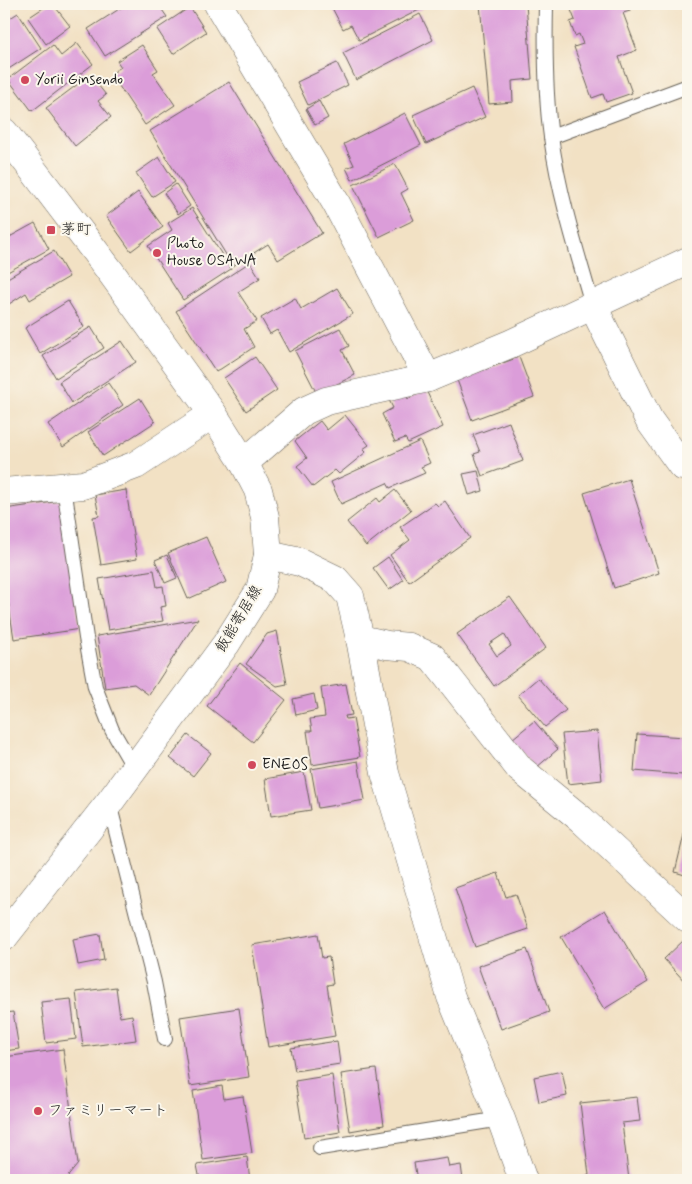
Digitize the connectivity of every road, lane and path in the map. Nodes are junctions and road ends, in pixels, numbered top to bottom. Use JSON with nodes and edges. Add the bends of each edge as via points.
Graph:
{"nodes":[{"id":1,"x":218,"y":4,"type":"edge"},
{"id":2,"x":546,"y":4,"type":"edge"},
{"id":3,"x":688,"y":86,"type":"edge"},
{"id":4,"x":4,"y":132,"type":"edge"},
{"id":5,"x":551,"y":137,"type":"junction"},
{"id":6,"x":688,"y":261,"type":"edge"},
{"id":7,"x":592,"y":304,"type":"junction"},
{"id":8,"x":428,"y":378,"type":"junction"},
{"id":9,"x":213,"y":414,"type":"junction"},
{"id":10,"x":244,"y":462,"type":"junction"},
{"id":11,"x":688,"y":464,"type":"edge"},
{"id":12,"x":64,"y":487,"type":"junction"},
{"id":13,"x":4,"y":492,"type":"edge"},
{"id":14,"x":268,"y":555,"type":"junction"},
{"id":15,"x":360,"y":639,"type":"junction"},
{"id":16,"x":134,"y":768,"type":"junction"},
{"id":17,"x":109,"y":803,"type":"junction"},
{"id":18,"x":688,"y":919,"type":"edge"},
{"id":19,"x":4,"y":937,"type":"edge"},
{"id":20,"x":165,"y":1040,"type":"dead end"},
{"id":21,"x":501,"y":1119,"type":"junction"},
{"id":22,"x":320,"y":1148,"type":"dead end"},
{"id":23,"x":523,"y":1180,"type":"edge"}],
"edges":[{"from":1,"to":8,"type":"street","via":[[336,203]]},
{"from":2,"to":5,"type":"lane","via":[[545,51]]},
{"from":3,"to":5,"type":"lane"},
{"from":4,"to":9,"type":"street","name":"飯能寄居線"},
{"from":5,"to":7,"type":"lane","via":[[563,204]]},
{"from":6,"to":7,"type":"street"},
{"from":7,"to":8,"type":"street","via":[[510,344]]},
{"from":7,"to":11,"type":"street","via":[[649,420],[682,466]]},
{"from":8,"to":10,"type":"street","via":[[326,401],[304,411]]},
{"from":9,"to":10,"type":"street","name":"飯能寄居線"},
{"from":9,"to":12,"type":"street","via":[[136,466],[83,485]]},
{"from":10,"to":14,"type":"street","name":"飯能寄居線","via":[[258,490]]},
{"from":12,"to":13,"type":"street"},
{"from":12,"to":16,"type":"lane","via":[[95,687],[112,730]]},
{"from":14,"to":15,"type":"street","via":[[300,562],[335,579],[350,596]]},
{"from":14,"to":16,"type":"street","name":"飯能寄居線","via":[[256,598]]},
{"from":15,"to":18,"type":"street","via":[[409,647],[432,657],[520,769],[581,819]]},
{"from":15,"to":21,"type":"street","via":[[385,773],[445,978]]},
{"from":16,"to":17,"type":"street","name":"飯能寄居線"},
{"from":17,"to":19,"type":"street","name":"飯能寄居線"},
{"from":17,"to":20,"type":"lane","via":[[154,982]]},
{"from":21,"to":22,"type":"lane"},
{"from":21,"to":23,"type":"street"}]}
